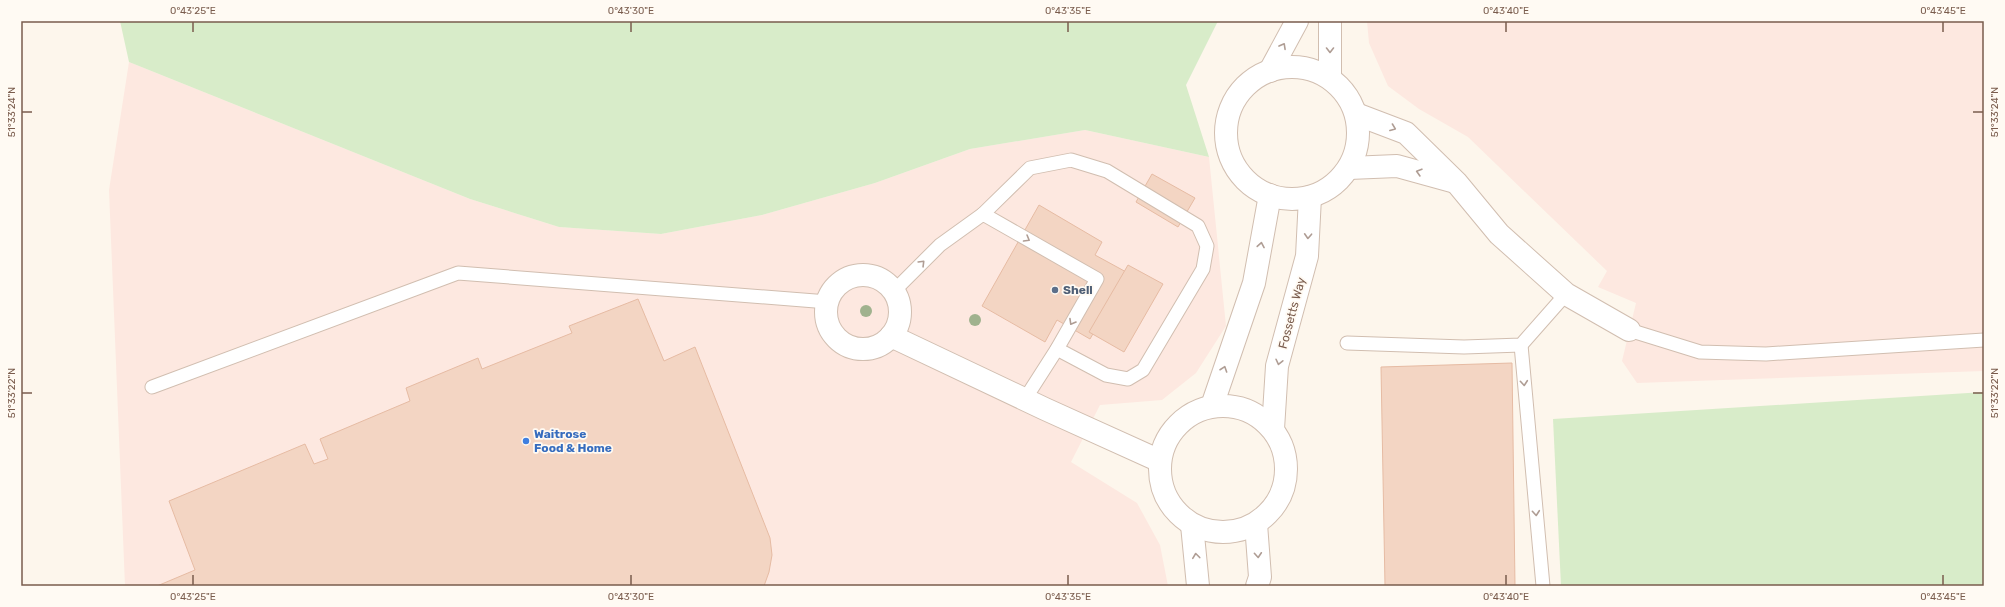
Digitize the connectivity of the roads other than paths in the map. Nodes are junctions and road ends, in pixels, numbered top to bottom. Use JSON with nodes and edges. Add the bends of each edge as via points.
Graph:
{"nodes":[{"id":1,"x":1297,"y":21,"type":"edge"},
{"id":2,"x":1330,"y":21,"type":"edge"},
{"id":3,"x":1270,"y":71,"type":"junction"},
{"id":4,"x":1330,"y":78,"type":"junction"},
{"id":5,"x":1356,"y":114,"type":"junction"},
{"id":6,"x":1349,"y":168,"type":"junction"},
{"id":7,"x":1456,"y":182,"type":"junction"},
{"id":8,"x":1270,"y":195,"type":"junction"},
{"id":9,"x":1310,"y":197,"type":"junction"},
{"id":10,"x":983,"y":214,"type":"junction"},
{"id":11,"x":894,"y":291,"type":"junction"},
{"id":12,"x":1566,"y":294,"type":"junction"},
{"id":13,"x":828,"y":302,"type":"junction"},
{"id":14,"x":1629,"y":330,"type":"joint"},
{"id":15,"x":892,"y":336,"type":"junction"},
{"id":16,"x":1984,"y":340,"type":"edge"},
{"id":17,"x":1347,"y":343,"type":"dead end"},
{"id":18,"x":1521,"y":345,"type":"junction"},
{"id":19,"x":1057,"y":349,"type":"junction"},
{"id":20,"x":152,"y":387,"type":"dead end"},
{"id":21,"x":1025,"y":399,"type":"junction"},
{"id":22,"x":1212,"y":406,"type":"junction"},
{"id":23,"x":1273,"y":429,"type":"junction"},
{"id":24,"x":1160,"y":461,"type":"junction"},
{"id":25,"x":1256,"y":524,"type":"junction"},
{"id":26,"x":1192,"y":525,"type":"junction"},
{"id":27,"x":1198,"y":586,"type":"edge"},
{"id":28,"x":1257,"y":586,"type":"edge"},
{"id":29,"x":1543,"y":586,"type":"edge"}],
"edges":[{"from":3,"to":1,"type":"street","one_way":true},
{"from":2,"to":4,"type":"street","one_way":true},
{"from":3,"to":4,"type":"street","via":[[1286,67],[1309,69]]},
{"from":3,"to":8,"type":"street","via":[[1250,82],[1235,100],[1226,135],[1228,148],[1237,169],[1250,183]]},
{"from":4,"to":5,"type":"street","via":[[1346,93]]},
{"from":5,"to":6,"type":"street","via":[[1358,146]]},
{"from":5,"to":7,"type":"street","one_way":true,"via":[[1406,133]]},
{"from":7,"to":6,"type":"street","one_way":true,"via":[[1397,166]]},
{"from":6,"to":9,"type":"street","via":[[1331,187]]},
{"from":7,"to":12,"type":"street","via":[[1499,234]]},
{"from":8,"to":9,"type":"street","via":[[1293,199]]},
{"from":22,"to":8,"type":"street","one_way":true,"via":[[1254,284]]},
{"from":9,"to":23,"type":"street","name":"Fossetts Way","one_way":true,"via":[[1307,256],[1278,366]]},
{"from":11,"to":10,"type":"lane","one_way":true,"via":[[940,245]]},
{"from":10,"to":19,"type":"lane","one_way":true,"via":[[1097,279]]},
{"from":10,"to":19,"type":"lane","via":[[1030,168],[1071,160],[1107,171],[1198,226],[1207,246],[1203,269],[1143,370],[1128,379],[1106,375]]},
{"from":11,"to":13,"type":"street","via":[[886,282],[875,276],[863,275],[852,277],[837,287]]},
{"from":11,"to":15,"type":"street","via":[[900,313],[898,325]]},
{"from":12,"to":14,"type":"street"},
{"from":12,"to":18,"type":"lane"},
{"from":13,"to":15,"type":"street","via":[[829,326],[838,338],[852,347],[873,347]]},
{"from":13,"to":20,"type":"lane","via":[[458,273]]},
{"from":14,"to":16,"type":"lane","via":[[1700,352],[1715,353],[1766,354]]},
{"from":15,"to":21,"type":"street"},
{"from":17,"to":18,"type":"lane","via":[[1464,347]]},
{"from":18,"to":29,"type":"lane","one_way":true},
{"from":19,"to":21,"type":"lane"},
{"from":21,"to":24,"type":"street"},
{"from":22,"to":23,"type":"street","via":[[1235,406],[1256,414]]},
{"from":22,"to":24,"type":"street","via":[[1193,413],[1177,426],[1165,442]]},
{"from":23,"to":25,"type":"street","via":[[1284,448],[1287,470],[1284,491],[1272,510]]},
{"from":24,"to":26,"type":"street","via":[[1162,486],[1173,508]]},
{"from":25,"to":26,"type":"street","via":[[1235,532],[1213,532]]},
{"from":25,"to":28,"type":"street","one_way":true,"via":[[1260,577]]},
{"from":27,"to":26,"type":"street","one_way":true}]}
